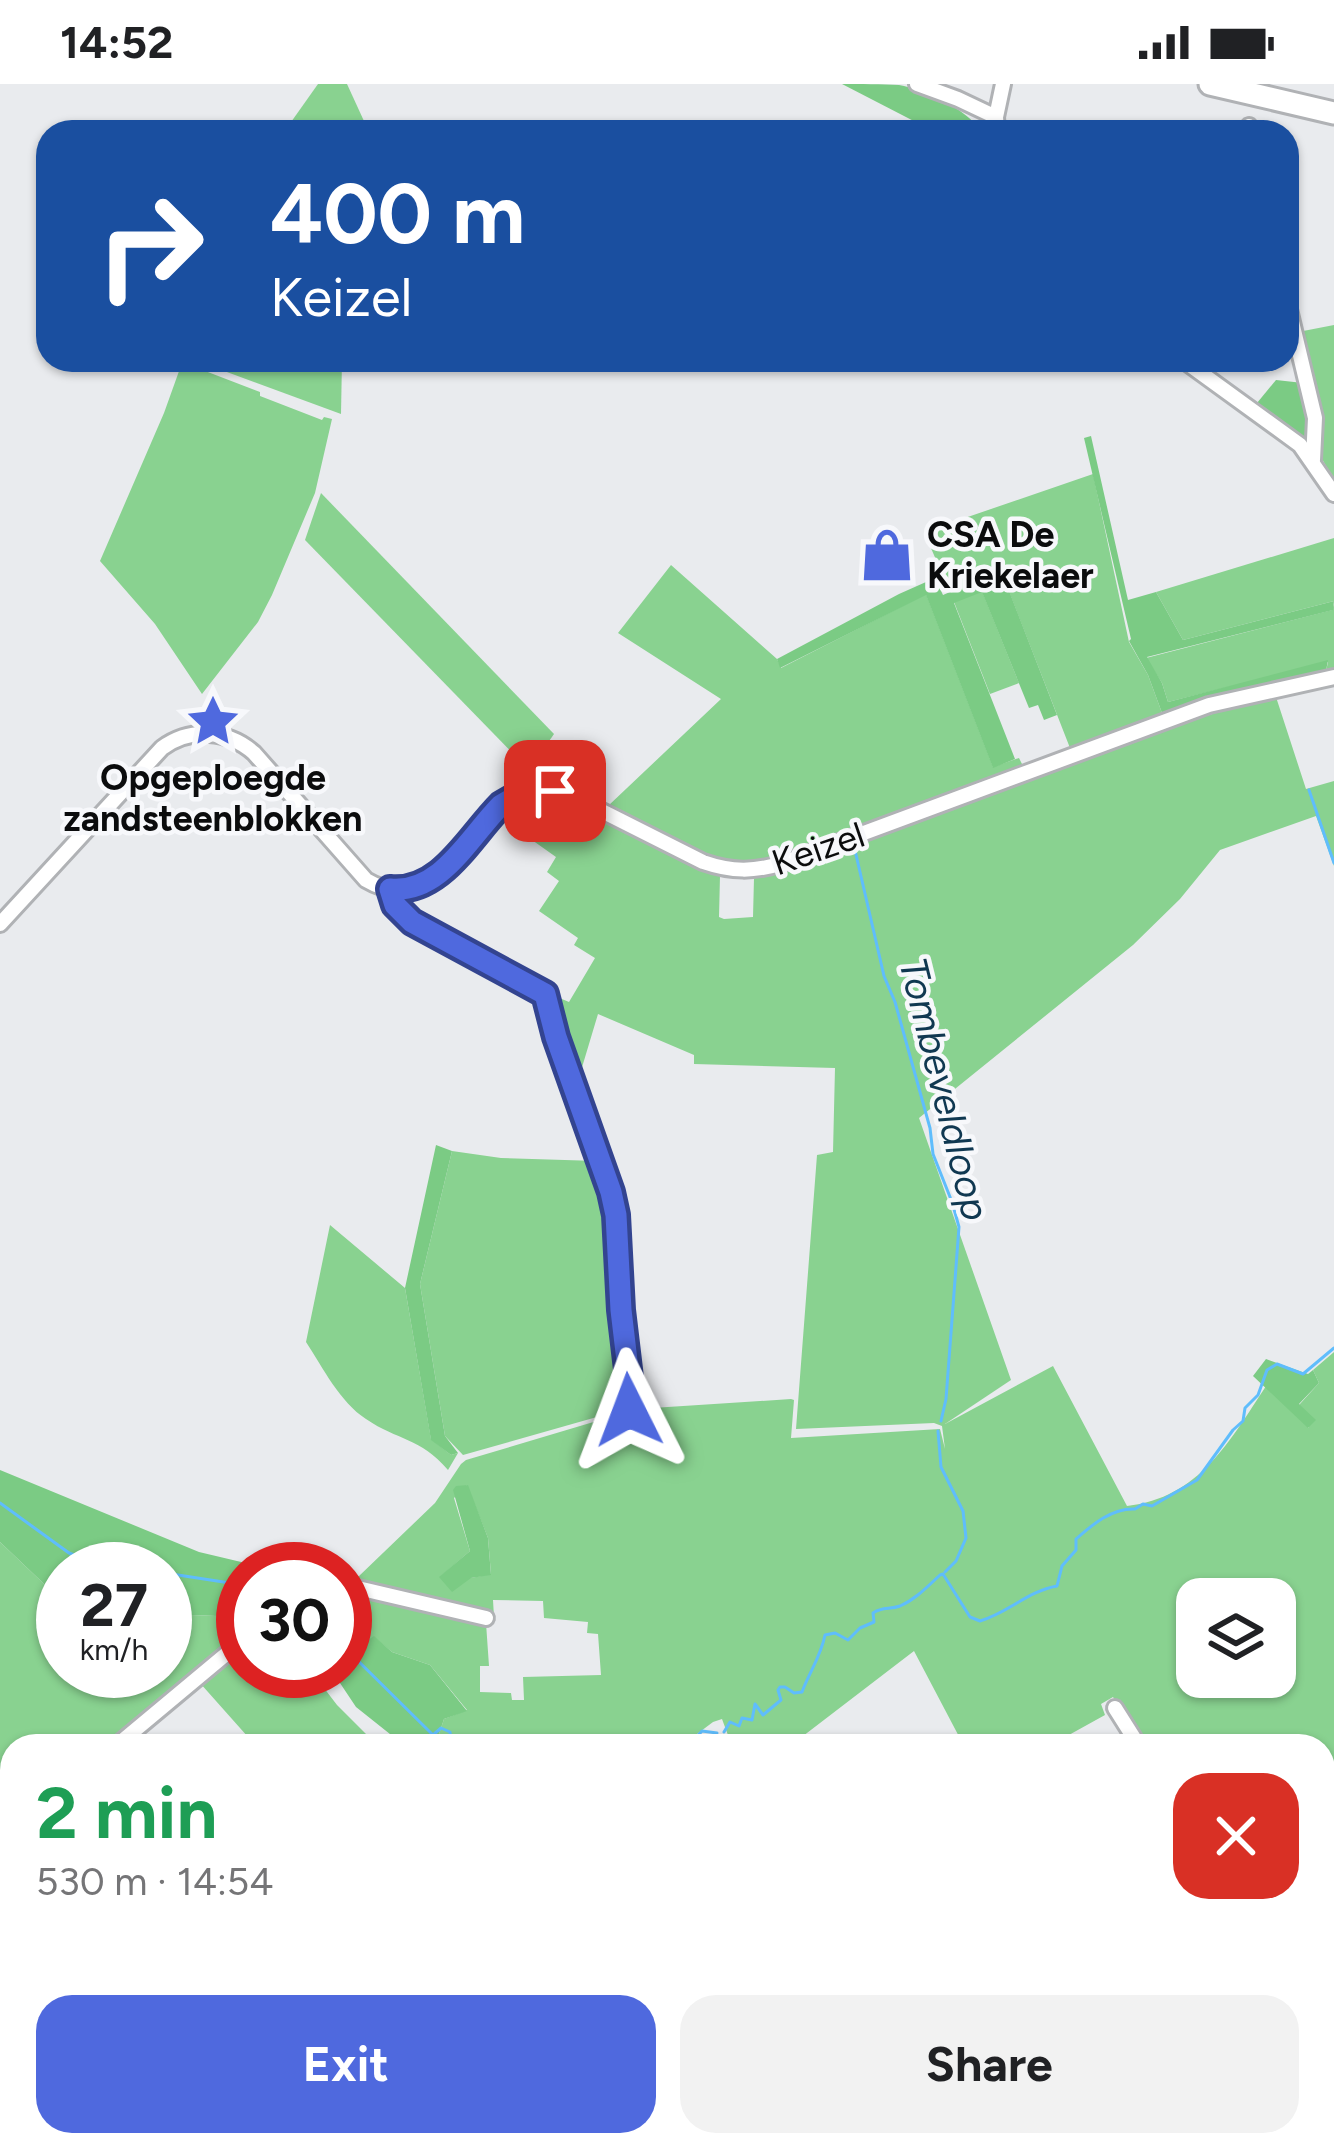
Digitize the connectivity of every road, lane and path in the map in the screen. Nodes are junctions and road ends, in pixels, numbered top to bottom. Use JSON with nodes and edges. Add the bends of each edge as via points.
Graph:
{"nodes":[{"id":1,"x":917,"y":84,"type":"edge"},
{"id":2,"x":1003,"y":84,"type":"edge"},
{"id":3,"x":1210,"y":84,"type":"edge"},
{"id":4,"x":1334,"y":113,"type":"edge"},
{"id":5,"x":991,"y":120,"type":"edge"},
{"id":6,"x":998,"y":120,"type":"edge"},
{"id":7,"x":1299,"y":349,"type":"edge"},
{"id":8,"x":1200,"y":372,"type":"edge"},
{"id":9,"x":1313,"y":461,"type":"junction"},
{"id":10,"x":1334,"y":494,"type":"edge"},
{"id":11,"x":1334,"y":677,"type":"edge"},
{"id":12,"x":390,"y":889,"type":"junction"},
{"id":13,"x":0,"y":924,"type":"edge"},
{"id":14,"x":621,"y":1414,"type":"dead end"},
{"id":15,"x":372,"y":1592,"type":"edge"},
{"id":16,"x":486,"y":1618,"type":"dead end"},
{"id":17,"x":216,"y":1663,"type":"edge"},
{"id":18,"x":1115,"y":1708,"type":"dead end"},
{"id":19,"x":130,"y":1734,"type":"edge"},
{"id":20,"x":1131,"y":1734,"type":"edge"}],
"edges":[{"from":1,"to":5,"type":"street"},
{"from":2,"to":6,"type":"street"},
{"from":3,"to":4,"type":"highway"},
{"from":7,"to":9,"type":"street","via":[[1316,418]]},
{"from":8,"to":9,"type":"street"},
{"from":9,"to":10,"type":"street"},
{"from":11,"to":12,"type":"street","name":"Keizel","via":[[1192,711],[749,872],[703,862],[555,791],[501,805],[433,879]]},
{"from":12,"to":13,"type":"street","via":[[366,880],[245,745],[205,734],[162,748]]},
{"from":12,"to":14,"type":"street","via":[[412,922],[545,994],[616,1215],[632,1403]]},
{"from":15,"to":16,"type":"street"},
{"from":17,"to":19,"type":"street"},
{"from":18,"to":20,"type":"street"}]}
